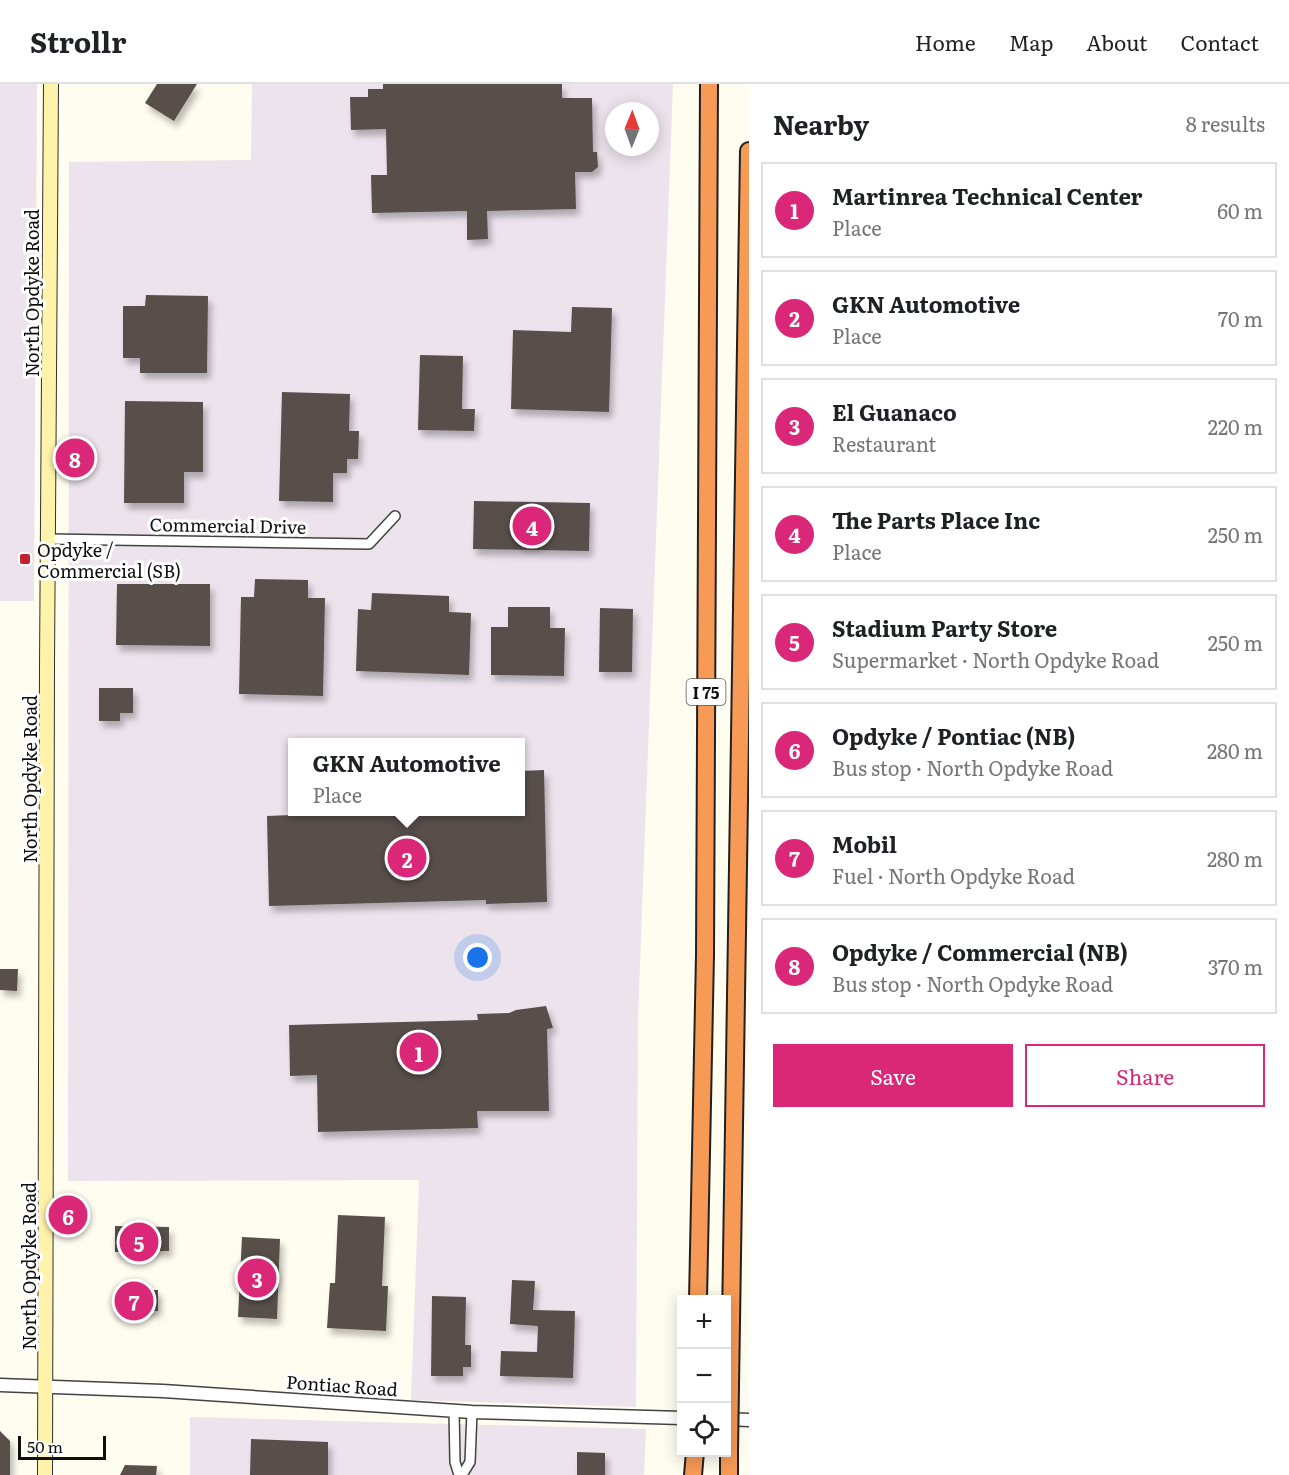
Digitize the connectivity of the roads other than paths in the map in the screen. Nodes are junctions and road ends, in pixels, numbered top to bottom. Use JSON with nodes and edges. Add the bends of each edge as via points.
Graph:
{"nodes":[{"id":1,"x":51,"y":84,"type":"edge"},
{"id":2,"x":709,"y":84,"type":"edge"},
{"id":3,"x":749,"y":151,"type":"edge"},
{"id":4,"x":395,"y":516,"type":"dead end"},
{"id":5,"x":48,"y":539,"type":"junction"},
{"id":6,"x":698,"y":1295,"type":"edge"},
{"id":7,"x":0,"y":1384,"type":"edge"},
{"id":8,"x":46,"y":1387,"type":"junction"},
{"id":9,"x":454,"y":1410,"type":"junction"},
{"id":10,"x":472,"y":1412,"type":"junction"},
{"id":11,"x":677,"y":1418,"type":"edge"},
{"id":12,"x":731,"y":1419,"type":"edge"},
{"id":13,"x":749,"y":1420,"type":"edge"},
{"id":14,"x":695,"y":1457,"type":"edge"},
{"id":15,"x":45,"y":1475,"type":"edge"},
{"id":16,"x":460,"y":1475,"type":"edge"},
{"id":17,"x":693,"y":1475,"type":"edge"},
{"id":18,"x":729,"y":1475,"type":"edge"}],
"edges":[{"from":1,"to":5,"type":"main road","name":"North Opdyke Road"},
{"from":2,"to":6,"type":"highway","number":"I 75","via":[[705,943]]},
{"from":3,"to":18,"type":"highway","number":"I 75","bridge":true},
{"from":4,"to":5,"type":"street","name":"Commercial Drive","via":[[369,544]]},
{"from":5,"to":8,"type":"main road","name":"North Opdyke Road"},
{"from":7,"to":8,"type":"street","name":"Pontiac Road"},
{"from":8,"to":9,"type":"street","name":"Pontiac Road"},
{"from":8,"to":15,"type":"main road","name":"North Opdyke Road"},
{"from":9,"to":10,"type":"street","name":"Pontiac Road"},
{"from":9,"to":16,"type":"street","via":[[455,1462]]},
{"from":10,"to":11,"type":"street","name":"Pontiac Road"},
{"from":10,"to":16,"type":"street","via":[[470,1462]]},
{"from":12,"to":13,"type":"street"},
{"from":14,"to":17,"type":"highway"}]}
